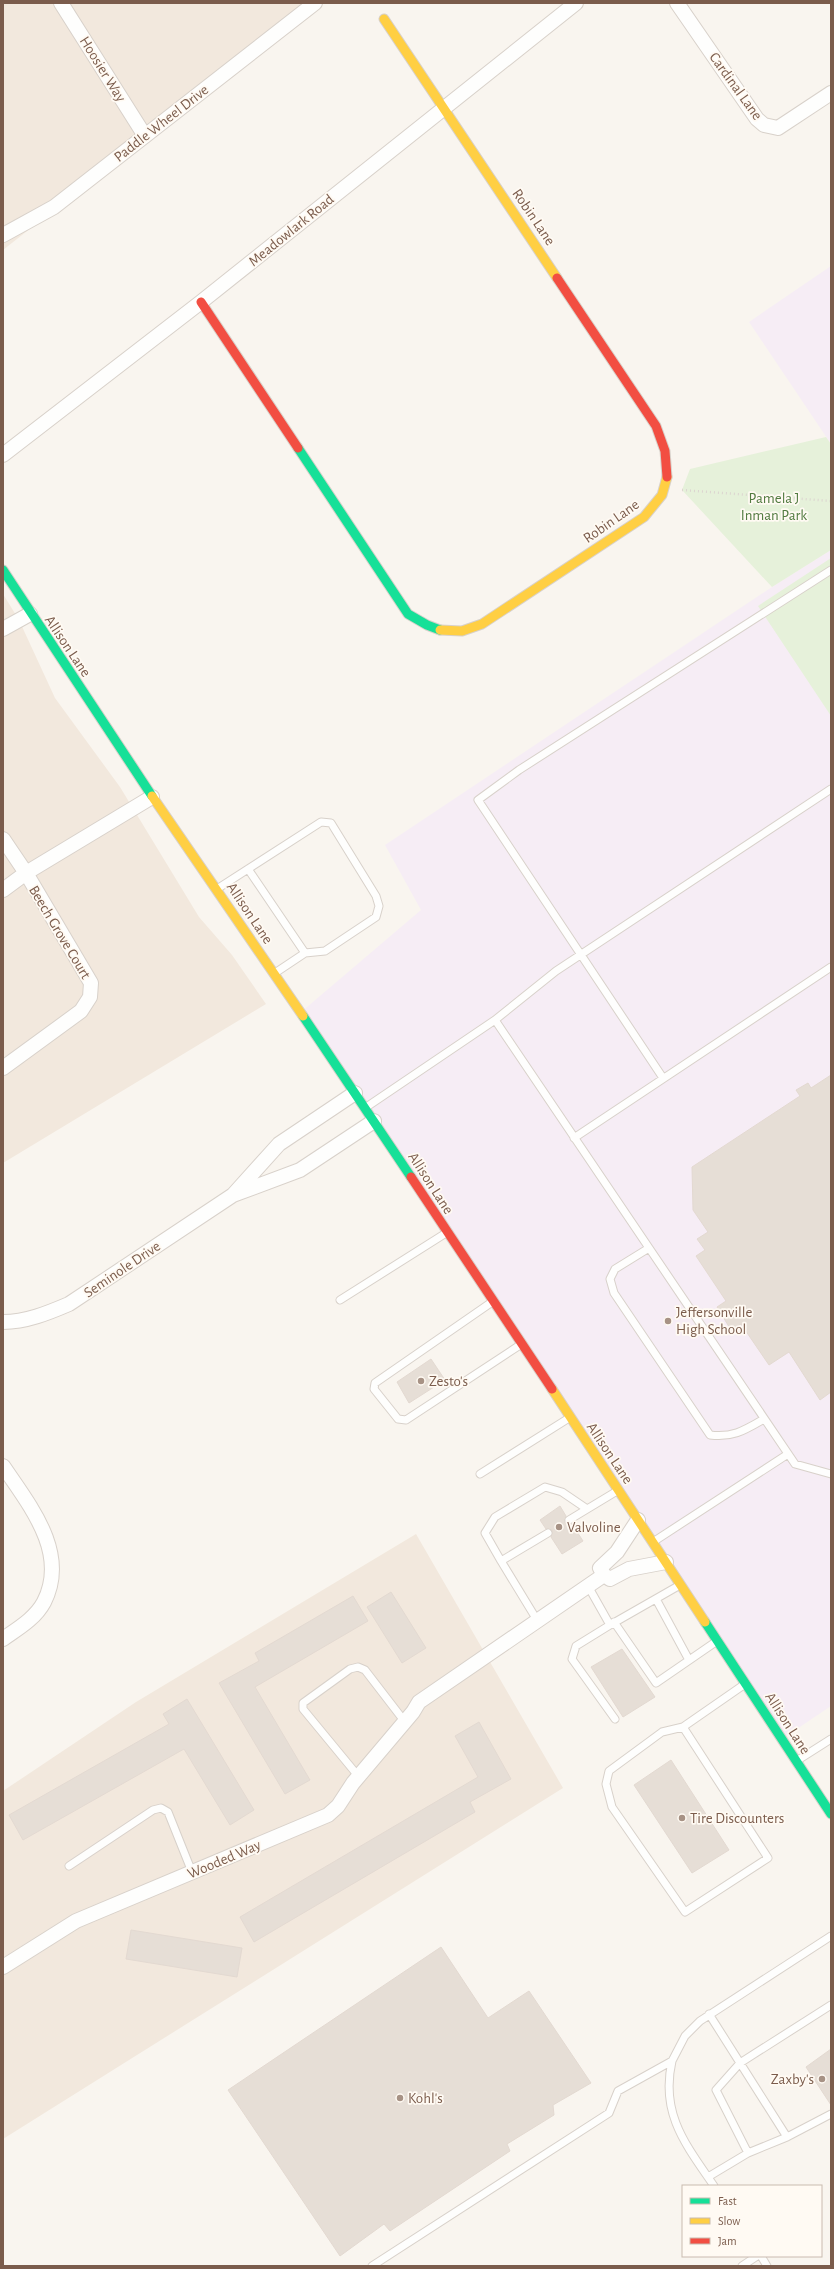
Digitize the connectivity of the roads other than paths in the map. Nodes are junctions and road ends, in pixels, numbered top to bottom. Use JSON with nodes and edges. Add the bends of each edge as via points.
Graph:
{"nodes":[{"id":1,"x":61,"y":3,"type":"edge"},
{"id":2,"x":315,"y":3,"type":"edge"},
{"id":3,"x":576,"y":3,"type":"edge"},
{"id":4,"x":677,"y":3,"type":"edge"},
{"id":5,"x":299,"y":8,"type":"edge"},
{"id":6,"x":384,"y":19,"type":"dead end"},
{"id":7,"x":831,"y":93,"type":"edge"},
{"id":8,"x":444,"y":108,"type":"junction"},
{"id":9,"x":145,"y":136,"type":"junction"},
{"id":10,"x":3,"y":235,"type":"edge"},
{"id":11,"x":201,"y":302,"type":"junction"},
{"id":12,"x":3,"y":454,"type":"edge"},
{"id":13,"x":3,"y":570,"type":"edge"},
{"id":14,"x":831,"y":570,"type":"edge"},
{"id":15,"x":30,"y":614,"type":"junction"},
{"id":16,"x":3,"y":629,"type":"edge"},
{"id":17,"x":831,"y":789,"type":"edge"},
{"id":18,"x":152,"y":797,"type":"junction"},
{"id":19,"x":3,"y":839,"type":"edge"},
{"id":20,"x":248,"y":869,"type":"junction"},
{"id":21,"x":26,"y":874,"type":"junction"},
{"id":22,"x":217,"y":889,"type":"junction"},
{"id":23,"x":3,"y":890,"type":"edge"},
{"id":24,"x":305,"y":953,"type":"junction"},
{"id":25,"x":581,"y":955,"type":"junction"},
{"id":26,"x":831,"y":967,"type":"edge"},
{"id":27,"x":274,"y":974,"type":"junction"},
{"id":28,"x":495,"y":1020,"type":"junction"},
{"id":29,"x":3,"y":1068,"type":"edge"},
{"id":30,"x":663,"y":1078,"type":"junction"},
{"id":31,"x":354,"y":1093,"type":"junction"},
{"id":32,"x":365,"y":1108,"type":"junction"},
{"id":33,"x":374,"y":1121,"type":"junction"},
{"id":34,"x":574,"y":1138,"type":"junction"},
{"id":35,"x":233,"y":1195,"type":"junction"},
{"id":36,"x":447,"y":1233,"type":"junction"},
{"id":37,"x":649,"y":1248,"type":"junction"},
{"id":38,"x":340,"y":1300,"type":"dead end"},
{"id":39,"x":492,"y":1302,"type":"junction"},
{"id":40,"x":3,"y":1322,"type":"edge"},
{"id":41,"x":520,"y":1344,"type":"junction"},
{"id":42,"x":570,"y":1418,"type":"junction"},
{"id":43,"x":764,"y":1419,"type":"junction"},
{"id":44,"x":788,"y":1454,"type":"junction"},
{"id":45,"x":3,"y":1466,"type":"edge"},
{"id":46,"x":480,"y":1474,"type":"dead end"},
{"id":47,"x":831,"y":1474,"type":"edge"},
{"id":48,"x":618,"y":1490,"type":"junction"},
{"id":49,"x":587,"y":1509,"type":"junction"},
{"id":50,"x":569,"y":1520,"type":"dead end"},
{"id":51,"x":638,"y":1520,"type":"junction"},
{"id":52,"x":548,"y":1533,"type":"dead end"},
{"id":53,"x":652,"y":1543,"type":"junction"},
{"id":54,"x":501,"y":1561,"type":"junction"},
{"id":55,"x":666,"y":1562,"type":"junction"},
{"id":56,"x":604,"y":1575,"type":"junction"},
{"id":57,"x":680,"y":1585,"type":"junction"},
{"id":58,"x":588,"y":1586,"type":"junction"},
{"id":59,"x":656,"y":1599,"type":"junction"},
{"id":60,"x":537,"y":1620,"type":"junction"},
{"id":61,"x":612,"y":1624,"type":"junction"},
{"id":62,"x":3,"y":1639,"type":"edge"},
{"id":63,"x":717,"y":1641,"type":"junction"},
{"id":64,"x":690,"y":1660,"type":"junction"},
{"id":65,"x":745,"y":1683,"type":"junction"},
{"id":66,"x":409,"y":1717,"type":"junction"},
{"id":67,"x":614,"y":1719,"type":"dead end"},
{"id":68,"x":683,"y":1727,"type":"junction"},
{"id":69,"x":831,"y":1739,"type":"edge"},
{"id":70,"x":796,"y":1761,"type":"junction"},
{"id":71,"x":359,"y":1777,"type":"junction"},
{"id":72,"x":831,"y":1814,"type":"edge"},
{"id":73,"x":69,"y":1866,"type":"dead end"},
{"id":74,"x":192,"y":1872,"type":"junction"},
{"id":75,"x":831,"y":1936,"type":"edge"},
{"id":76,"x":3,"y":1967,"type":"edge"},
{"id":77,"x":831,"y":2005,"type":"edge"},
{"id":78,"x":709,"y":2014,"type":"junction"},
{"id":79,"x":672,"y":2061,"type":"junction"},
{"id":80,"x":740,"y":2063,"type":"junction"},
{"id":81,"x":831,"y":2114,"type":"edge"},
{"id":82,"x":787,"y":2137,"type":"junction"},
{"id":83,"x":748,"y":2153,"type":"junction"},
{"id":84,"x":708,"y":2177,"type":"junction"},
{"id":85,"x":713,"y":2185,"type":"edge"},
{"id":86,"x":756,"y":2257,"type":"edge"},
{"id":87,"x":762,"y":2257,"type":"edge"},
{"id":88,"x":372,"y":2266,"type":"edge"},
{"id":89,"x":742,"y":2266,"type":"edge"},
{"id":90,"x":768,"y":2266,"type":"edge"}],
"edges":[{"from":1,"to":9,"type":"street","name":"Hoosier Way"},
{"from":2,"to":5,"type":"street","name":"Paddle Wheel Drive"},
{"from":3,"to":8,"type":"street","name":"Meadowlark Road"},
{"from":4,"to":7,"type":"street","name":"Cardinal Lane","via":[[764,125],[778,128]]},
{"from":5,"to":9,"type":"street","name":"Paddle Wheel Drive"},
{"from":6,"to":8,"type":"main road","name":"Robin Lane"},
{"from":8,"to":11,"type":"street","name":"Meadowlark Road"},
{"from":8,"to":11,"type":"main road","name":"Robin Lane","via":[[656,426],[666,449],[669,464],[667,482],[662,497],[644,517],[482,624],[454,632],[425,626],[408,614]]},
{"from":9,"to":10,"type":"street","name":"Paddle Wheel Drive","via":[[54,207]]},
{"from":11,"to":12,"type":"street","name":"Meadowlark Road"},
{"from":13,"to":15,"type":"main road","name":"Allison Lane"},
{"from":14,"to":25,"type":"lane","via":[[519,770],[478,800]]},
{"from":15,"to":16,"type":"street"},
{"from":15,"to":18,"type":"main road","name":"Allison Lane"},
{"from":17,"to":25,"type":"lane"},
{"from":18,"to":21,"type":"street","name":"Beech Grove Court"},
{"from":18,"to":22,"type":"main road","name":"Allison Lane"},
{"from":19,"to":21,"type":"street","name":"Beech Grove Court"},
{"from":20,"to":22,"type":"lane"},
{"from":20,"to":24,"type":"lane"},
{"from":20,"to":24,"type":"lane","via":[[321,822],[331,823],[376,896],[379,906],[376,916],[325,951]]},
{"from":21,"to":23,"type":"street","name":"Beech Grove Court"},
{"from":21,"to":29,"type":"street","name":"Beech Grove Court","via":[[91,983],[90,997],[81,1011]]},
{"from":22,"to":27,"type":"main road","name":"Allison Lane"},
{"from":24,"to":27,"type":"lane"},
{"from":25,"to":28,"type":"lane","via":[[556,971]]},
{"from":25,"to":30,"type":"lane"},
{"from":26,"to":30,"type":"lane"},
{"from":27,"to":31,"type":"main road","name":"Allison Lane"},
{"from":28,"to":32,"type":"lane"},
{"from":28,"to":34,"type":"lane"},
{"from":30,"to":34,"type":"lane"},
{"from":31,"to":32,"type":"main road","name":"Allison Lane"},
{"from":31,"to":35,"type":"street","name":"Seminole Drive","via":[[279,1144]]},
{"from":32,"to":33,"type":"main road","name":"Allison Lane"},
{"from":33,"to":35,"type":"street","name":"Seminole Drive","via":[[300,1170]]},
{"from":33,"to":36,"type":"main road","name":"Allison Lane"},
{"from":34,"to":37,"type":"lane"},
{"from":35,"to":40,"type":"street","name":"Seminole Drive","via":[[69,1304],[44,1314]]},
{"from":36,"to":38,"type":"lane"},
{"from":36,"to":39,"type":"main road","name":"Allison Lane"},
{"from":37,"to":43,"type":"lane"},
{"from":37,"to":43,"type":"lane","via":[[615,1269],[610,1279],[618,1299],[710,1435],[725,1437],[742,1432]]},
{"from":39,"to":41,"type":"main road","name":"Allison Lane"},
{"from":39,"to":41,"type":"lane","via":[[375,1383],[374,1389],[398,1419],[406,1420]]},
{"from":41,"to":42,"type":"main road","name":"Allison Lane"},
{"from":42,"to":46,"type":"lane"},
{"from":42,"to":48,"type":"main road","name":"Allison Lane"},
{"from":43,"to":44,"type":"lane"},
{"from":44,"to":47,"type":"lane","via":[[795,1464]]},
{"from":44,"to":53,"type":"lane"},
{"from":45,"to":62,"type":"street","via":[[30,1506],[49,1544],[52,1564],[50,1583],[43,1603],[28,1621]]},
{"from":48,"to":49,"type":"lane"},
{"from":48,"to":51,"type":"main road","name":"Allison Lane"},
{"from":49,"to":50,"type":"lane"},
{"from":49,"to":54,"type":"lane","via":[[562,1492],[545,1487],[495,1517],[485,1533]]},
{"from":51,"to":53,"type":"main road","name":"Allison Lane"},
{"from":51,"to":56,"type":"street","via":[[617,1552],[600,1568]]},
{"from":52,"to":54,"type":"lane"},
{"from":53,"to":55,"type":"main road","name":"Allison Lane"},
{"from":54,"to":60,"type":"lane"},
{"from":55,"to":56,"type":"street","via":[[629,1569],[610,1579]]},
{"from":55,"to":57,"type":"main road","name":"Allison Lane"},
{"from":56,"to":58,"type":"street","name":"Wooded Way"},
{"from":57,"to":59,"type":"lane"},
{"from":57,"to":63,"type":"main road","name":"Allison Lane"},
{"from":58,"to":60,"type":"street","name":"Wooded Way"},
{"from":58,"to":61,"type":"lane"},
{"from":59,"to":61,"type":"lane"},
{"from":59,"to":64,"type":"lane"},
{"from":60,"to":66,"type":"street","name":"Wooded Way","via":[[419,1702]]},
{"from":61,"to":64,"type":"lane","via":[[656,1683]]},
{"from":61,"to":67,"type":"lane","via":[[576,1646],[572,1659]]},
{"from":63,"to":64,"type":"lane"},
{"from":63,"to":65,"type":"main road","name":"Allison Lane"},
{"from":65,"to":68,"type":"lane"},
{"from":65,"to":70,"type":"main road","name":"Allison Lane"},
{"from":66,"to":71,"type":"street","name":"Wooded Way"},
{"from":66,"to":71,"type":"lane","via":[[365,1670],[358,1667],[350,1669],[303,1703],[303,1709]]},
{"from":68,"to":68,"type":"lane","via":[[662,1732],[609,1771],[606,1784],[612,1807],[685,1912],[768,1858]]},
{"from":69,"to":70,"type":"lane"},
{"from":70,"to":72,"type":"main road","name":"Allison Lane"},
{"from":71,"to":74,"type":"street","name":"Wooded Way","via":[[328,1816]]},
{"from":73,"to":74,"type":"lane","via":[[153,1810],[161,1808],[168,1812]]},
{"from":74,"to":76,"type":"street","name":"Wooded Way","via":[[76,1921]]},
{"from":75,"to":78,"type":"lane"},
{"from":77,"to":80,"type":"lane"},
{"from":78,"to":79,"type":"lane","via":[[685,2036]]},
{"from":78,"to":80,"type":"lane"},
{"from":79,"to":84,"type":"lane","via":[[668,2078],[672,2115],[678,2131]]},
{"from":79,"to":88,"type":"lane","via":[[618,2091],[609,2113]]},
{"from":80,"to":82,"type":"lane"},
{"from":80,"to":83,"type":"lane","via":[[716,2090]]},
{"from":81,"to":82,"type":"lane"},
{"from":82,"to":83,"type":"lane"},
{"from":83,"to":84,"type":"lane"},
{"from":84,"to":85,"type":"lane"},
{"from":86,"to":89,"type":"lane"},
{"from":87,"to":90,"type":"lane"}]}
